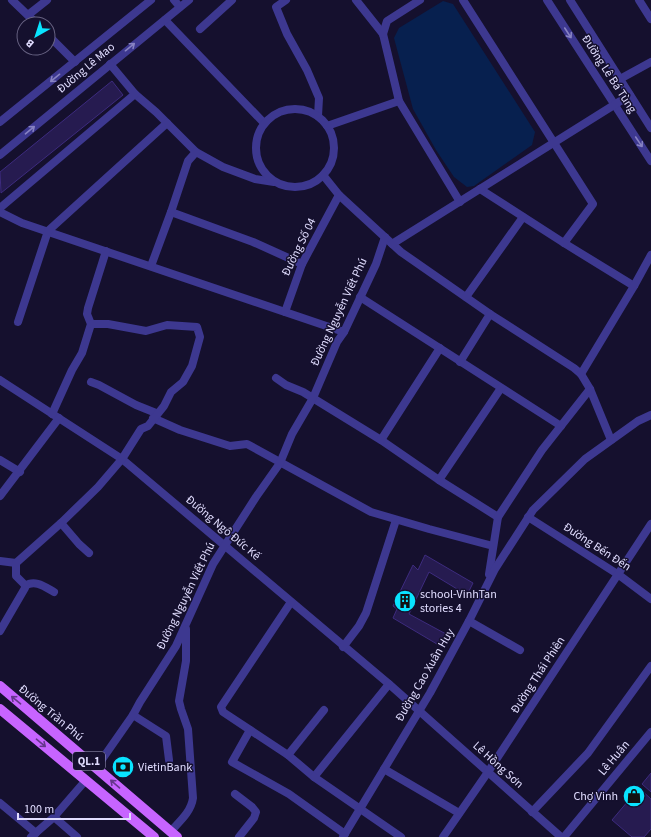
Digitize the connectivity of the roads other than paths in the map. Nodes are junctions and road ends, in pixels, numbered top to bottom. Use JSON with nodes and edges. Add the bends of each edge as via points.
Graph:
{"nodes":[{"id":1,"x":12,"y":0,"type":"edge"},
{"id":2,"x":47,"y":0,"type":"edge"},
{"id":3,"x":151,"y":0,"type":"edge"},
{"id":4,"x":174,"y":0,"type":"edge"},
{"id":5,"x":189,"y":0,"type":"edge"},
{"id":6,"x":232,"y":0,"type":"edge"},
{"id":7,"x":286,"y":0,"type":"edge"},
{"id":8,"x":356,"y":0,"type":"edge"},
{"id":9,"x":420,"y":0,"type":"edge"},
{"id":10,"x":463,"y":0,"type":"edge"},
{"id":11,"x":547,"y":0,"type":"edge"},
{"id":12,"x":570,"y":0,"type":"edge"},
{"id":13,"x":639,"y":0,"type":"edge"},
{"id":14,"x":180,"y":7,"type":"junction"},
{"id":15,"x":28,"y":15,"type":"joint"},
{"id":16,"x":651,"y":19,"type":"edge"},
{"id":17,"x":164,"y":20,"type":"junction"},
{"id":18,"x":200,"y":28,"type":"dead end"},
{"id":19,"x":383,"y":34,"type":"junction"},
{"id":20,"x":56,"y":43,"type":"edge"},
{"id":21,"x":75,"y":62,"type":"junction"},
{"id":22,"x":651,"y":62,"type":"edge"},
{"id":23,"x":110,"y":64,"type":"junction"},
{"id":24,"x":620,"y":79,"type":"junction"},
{"id":25,"x":135,"y":94,"type":"junction"},
{"id":26,"x":630,"y":95,"type":"junction"},
{"id":27,"x":399,"y":101,"type":"junction"},
{"id":28,"x":614,"y":105,"type":"junction"},
{"id":29,"x":318,"y":116,"type":"junction"},
{"id":30,"x":0,"y":122,"type":"edge"},
{"id":31,"x":167,"y":123,"type":"junction"},
{"id":32,"x":264,"y":123,"type":"junction"},
{"id":33,"x":327,"y":126,"type":"junction"},
{"id":34,"x":651,"y":128,"type":"edge"},
{"id":35,"x":554,"y":143,"type":"junction"},
{"id":36,"x":196,"y":152,"type":"junction"},
{"id":37,"x":0,"y":155,"type":"edge"},
{"id":38,"x":651,"y":161,"type":"edge"},
{"id":39,"x":323,"y":175,"type":"junction"},
{"id":40,"x":277,"y":183,"type":"junction"},
{"id":41,"x":480,"y":189,"type":"junction"},
{"id":42,"x":339,"y":195,"type":"junction"},
{"id":43,"x":460,"y":202,"type":"junction"},
{"id":44,"x":0,"y":208,"type":"edge"},
{"id":45,"x":0,"y":212,"type":"edge"},
{"id":46,"x":171,"y":212,"type":"junction"},
{"id":47,"x":523,"y":217,"type":"junction"},
{"id":48,"x":48,"y":231,"type":"junction"},
{"id":49,"x":385,"y":237,"type":"junction"},
{"id":50,"x":564,"y":243,"type":"junction"},
{"id":51,"x":392,"y":244,"type":"junction"},
{"id":52,"x":106,"y":251,"type":"junction"},
{"id":53,"x":651,"y":255,"type":"edge"},
{"id":54,"x":302,"y":264,"type":"junction"},
{"id":55,"x":151,"y":266,"type":"junction"},
{"id":56,"x":634,"y":286,"type":"junction"},
{"id":57,"x":466,"y":297,"type":"junction"},
{"id":58,"x":360,"y":298,"type":"junction"},
{"id":59,"x":285,"y":312,"type":"junction"},
{"id":60,"x":490,"y":314,"type":"junction"},
{"id":61,"x":18,"y":322,"type":"dead end"},
{"id":62,"x":91,"y":324,"type":"junction"},
{"id":63,"x":344,"y":332,"type":"junction"},
{"id":64,"x":440,"y":348,"type":"junction"},
{"id":65,"x":460,"y":362,"type":"junction"},
{"id":66,"x":581,"y":374,"type":"junction"},
{"id":67,"x":276,"y":378,"type":"dead end"},
{"id":68,"x":0,"y":380,"type":"edge"},
{"id":69,"x":91,"y":382,"type":"dead end"},
{"id":70,"x":501,"y":388,"type":"junction"},
{"id":71,"x":590,"y":389,"type":"junction"},
{"id":72,"x":313,"y":398,"type":"junction"},
{"id":73,"x":651,"y":415,"type":"edge"},
{"id":74,"x":56,"y":416,"type":"junction"},
{"id":75,"x":154,"y":418,"type":"junction"},
{"id":76,"x":561,"y":426,"type":"junction"},
{"id":77,"x":381,"y":440,"type":"junction"},
{"id":78,"x":611,"y":440,"type":"junction"},
{"id":79,"x":122,"y":458,"type":"junction"},
{"id":80,"x":0,"y":460,"type":"edge"},
{"id":81,"x":280,"y":463,"type":"junction"},
{"id":82,"x":20,"y":472,"type":"junction"},
{"id":83,"x":439,"y":480,"type":"junction"},
{"id":84,"x":0,"y":496,"type":"edge"},
{"id":85,"x":498,"y":517,"type":"junction"},
{"id":86,"x":528,"y":517,"type":"junction"},
{"id":87,"x":396,"y":520,"type":"junction"},
{"id":88,"x":61,"y":522,"type":"junction"},
{"id":89,"x":651,"y":524,"type":"edge"},
{"id":90,"x":224,"y":545,"type":"junction"},
{"id":91,"x":493,"y":546,"type":"junction"},
{"id":92,"x":89,"y":553,"type":"dead end"},
{"id":93,"x":0,"y":561,"type":"edge"},
{"id":94,"x":16,"y":563,"type":"junction"},
{"id":95,"x":619,"y":575,"type":"junction"},
{"id":96,"x":488,"y":581,"type":"junction"},
{"id":97,"x":25,"y":586,"type":"junction"},
{"id":98,"x":54,"y":592,"type":"dead end"},
{"id":99,"x":651,"y":599,"type":"edge"},
{"id":100,"x":291,"y":602,"type":"junction"},
{"id":101,"x":469,"y":621,"type":"junction"},
{"id":102,"x":186,"y":625,"type":"junction"},
{"id":103,"x":0,"y":631,"type":"edge"},
{"id":104,"x":343,"y":647,"type":"junction"},
{"id":105,"x":520,"y":650,"type":"dead end"},
{"id":106,"x":651,"y":666,"type":"edge"},
{"id":107,"x":389,"y":684,"type":"junction"},
{"id":108,"x":0,"y":686,"type":"edge"},
{"id":109,"x":0,"y":709,"type":"edge"},
{"id":110,"x":324,"y":710,"type":"dead end"},
{"id":111,"x":419,"y":710,"type":"junction"},
{"id":112,"x":133,"y":715,"type":"junction"},
{"id":113,"x":250,"y":730,"type":"junction"},
{"id":114,"x":651,"y":732,"type":"edge"},
{"id":115,"x":288,"y":755,"type":"junction"},
{"id":116,"x":170,"y":760,"type":"dead end"},
{"id":117,"x":96,"y":768,"type":"junction"},
{"id":118,"x":384,"y":769,"type":"junction"},
{"id":119,"x":488,"y":772,"type":"junction"},
{"id":120,"x":314,"y":777,"type":"junction"},
{"id":121,"x":86,"y":780,"type":"junction"},
{"id":122,"x":235,"y":794,"type":"dead end"},
{"id":123,"x":0,"y":802,"type":"edge"},
{"id":124,"x":360,"y":809,"type":"junction"},
{"id":125,"x":532,"y":812,"type":"junction"},
{"id":126,"x":460,"y":813,"type":"junction"},
{"id":127,"x":54,"y":817,"type":"junction"},
{"id":128,"x":174,"y":834,"type":"edge"},
{"id":129,"x":33,"y":835,"type":"edge"},
{"id":130,"x":344,"y":835,"type":"edge"},
{"id":131,"x":77,"y":837,"type":"edge"},
{"id":132,"x":154,"y":837,"type":"edge"},
{"id":133,"x":239,"y":837,"type":"edge"},
{"id":134,"x":402,"y":837,"type":"edge"},
{"id":135,"x":443,"y":837,"type":"edge"},
{"id":136,"x":561,"y":837,"type":"edge"},
{"id":137,"x":564,"y":837,"type":"edge"}],
"edges":[{"from":1,"to":15,"type":"street"},
{"from":2,"to":15,"type":"street"},
{"from":3,"to":21,"type":"street","name":"Đường Lê Mao"},
{"from":4,"to":14,"type":"street"},
{"from":5,"to":14,"type":"street","name":"Đường Lê Mao"},
{"from":6,"to":18,"type":"street"},
{"from":7,"to":29,"type":"street","via":[[276,7],[319,98]]},
{"from":8,"to":19,"type":"street"},
{"from":9,"to":19,"type":"street","via":[[387,21]]},
{"from":10,"to":35,"type":"street"},
{"from":11,"to":28,"type":"street","name":"Đường Lê Bá Tùng","one_way":true},
{"from":12,"to":24,"type":"street","name":"Đường Lê Bá Tùng"},
{"from":13,"to":16,"type":"street"},
{"from":14,"to":17,"type":"street","name":"Đường Lê Mao"},
{"from":23,"to":17,"type":"street","name":"Đường Lê Mao","one_way":true},
{"from":17,"to":32,"type":"street"},
{"from":19,"to":27,"type":"street"},
{"from":20,"to":21,"type":"street"},
{"from":21,"to":30,"type":"street","name":"Đường Lê Mao","one_way":true},
{"from":22,"to":24,"type":"street"},
{"from":23,"to":25,"type":"street"},
{"from":37,"to":23,"type":"street","name":"Đường Lê Mao","one_way":true},
{"from":24,"to":26,"type":"street","name":"Đường Lê Bá Tùng"},
{"from":25,"to":31,"type":"street"},
{"from":25,"to":44,"type":"street"},
{"from":26,"to":28,"type":"street"},
{"from":26,"to":34,"type":"street","name":"Đường Lê Bá Tùng"},
{"from":27,"to":33,"type":"street"},
{"from":27,"to":43,"type":"street"},
{"from":28,"to":35,"type":"street"},
{"from":28,"to":38,"type":"street","name":"Đường Lê Bá Tùng","one_way":true},
{"from":29,"to":32,"type":"street","via":[[306,110],[293,108],[280,111]]},
{"from":29,"to":33,"type":"street"},
{"from":31,"to":36,"type":"street"},
{"from":31,"to":48,"type":"street"},
{"from":32,"to":40,"type":"street","via":[[256,141],[256,154],[259,165],[267,176]]},
{"from":33,"to":39,"type":"street","via":[[333,138],[334,151],[331,164]]},
{"from":35,"to":41,"type":"street"},
{"from":35,"to":50,"type":"street","via":[[593,204]]},
{"from":36,"to":40,"type":"street","via":[[255,179]]},
{"from":36,"to":46,"type":"street","via":[[188,161]]},
{"from":39,"to":40,"type":"street","via":[[302,186],[289,187]]},
{"from":39,"to":42,"type":"street"},
{"from":41,"to":43,"type":"street"},
{"from":41,"to":47,"type":"street"},
{"from":42,"to":49,"type":"street"},
{"from":42,"to":54,"type":"street","name":"Đường Số 04"},
{"from":43,"to":51,"type":"street"},
{"from":45,"to":48,"type":"street","via":[[22,223]]},
{"from":46,"to":54,"type":"street","via":[[253,242]]},
{"from":46,"to":55,"type":"street"},
{"from":47,"to":50,"type":"street"},
{"from":47,"to":57,"type":"street"},
{"from":48,"to":52,"type":"street"},
{"from":48,"to":61,"type":"street"},
{"from":49,"to":51,"type":"street"},
{"from":49,"to":58,"type":"street","name":"Đường Nguyễn Viết Phú"},
{"from":50,"to":56,"type":"street"},
{"from":51,"to":57,"type":"street"},
{"from":52,"to":55,"type":"street"},
{"from":52,"to":62,"type":"street","via":[[88,308],[87,314]]},
{"from":53,"to":56,"type":"street"},
{"from":54,"to":59,"type":"street","name":"Đường Số 04"},
{"from":55,"to":59,"type":"street"},
{"from":56,"to":66,"type":"street"},
{"from":57,"to":60,"type":"street"},
{"from":58,"to":63,"type":"street","name":"Đường Nguyễn Viết Phú"},
{"from":58,"to":64,"type":"street"},
{"from":59,"to":63,"type":"street"},
{"from":60,"to":65,"type":"street"},
{"from":60,"to":66,"type":"street"},
{"from":62,"to":74,"type":"street"},
{"from":62,"to":75,"type":"street","via":[[108,324],[146,331],[167,325],[197,326],[200,337],[192,366],[183,382],[171,392]]},
{"from":63,"to":72,"type":"street","name":"Đường Nguyễn Viết Phú","via":[[337,342]]},
{"from":64,"to":65,"type":"street"},
{"from":64,"to":77,"type":"street"},
{"from":65,"to":70,"type":"street"},
{"from":66,"to":71,"type":"street"},
{"from":67,"to":72,"type":"street"},
{"from":68,"to":74,"type":"street","name":"Đường Ngô Đức Kế"},
{"from":69,"to":75,"type":"street","via":[[156,413]]},
{"from":70,"to":76,"type":"street"},
{"from":70,"to":83,"type":"street"},
{"from":71,"to":76,"type":"street"},
{"from":71,"to":78,"type":"street"},
{"from":72,"to":77,"type":"street"},
{"from":72,"to":81,"type":"street","name":"Đường Nguyễn Viết Phú","via":[[292,434]]},
{"from":73,"to":78,"type":"street","name":"Đường Cao Xuân Huy"},
{"from":74,"to":79,"type":"street","name":"Đường Ngô Đức Kế"},
{"from":74,"to":82,"type":"street"},
{"from":75,"to":79,"type":"street","via":[[148,426],[141,429]]},
{"from":75,"to":81,"type":"street","via":[[180,430],[230,446],[247,444]]},
{"from":76,"to":85,"type":"street"},
{"from":77,"to":83,"type":"street"},
{"from":78,"to":86,"type":"street","name":"Đường Cao Xuân Huy","via":[[585,459]]},
{"from":79,"to":88,"type":"street","via":[[98,487]]},
{"from":79,"to":90,"type":"street","name":"Đường Ngô Đức Kế"},
{"from":80,"to":82,"type":"street"},
{"from":81,"to":87,"type":"street","via":[[371,512]]},
{"from":81,"to":90,"type":"street","name":"Đường Nguyễn Viết Phú"},
{"from":82,"to":84,"type":"street"},
{"from":83,"to":85,"type":"street"},
{"from":85,"to":91,"type":"street"},
{"from":86,"to":95,"type":"street","name":"Đường Bến Đến"},
{"from":86,"to":96,"type":"street","name":"Đường Cao Xuân Huy"},
{"from":87,"to":91,"type":"street"},
{"from":87,"to":104,"type":"street","via":[[366,613]]},
{"from":88,"to":92,"type":"street"},
{"from":88,"to":94,"type":"street"},
{"from":89,"to":95,"type":"street","name":"Đường Thái Phiên"},
{"from":90,"to":100,"type":"street","name":"Đường Ngô Đức Kế"},
{"from":90,"to":102,"type":"street","name":"Đường Nguyễn Viết Phú"},
{"from":91,"to":96,"type":"street"},
{"from":93,"to":94,"type":"street"},
{"from":94,"to":97,"type":"street","via":[[16,576]]},
{"from":95,"to":99,"type":"street","name":"Đường Bến Đến"},
{"from":95,"to":119,"type":"street","name":"Đường Thái Phiên"},
{"from":96,"to":101,"type":"street","name":"Đường Cao Xuân Huy"},
{"from":97,"to":98,"type":"street","via":[[32,583],[42,584]]},
{"from":97,"to":103,"type":"street"},
{"from":100,"to":104,"type":"street","name":"Đường Ngô Đức Kế"},
{"from":100,"to":113,"type":"street","via":[[221,707],[223,712]]},
{"from":101,"to":105,"type":"street"},
{"from":101,"to":111,"type":"street","name":"Đường Cao Xuân Huy"},
{"from":102,"to":112,"type":"street","name":"Đường Nguyễn Viết Phú","via":[[176,646]]},
{"from":102,"to":128,"type":"street","via":[[186,661],[179,701],[188,729],[193,798],[188,812]]},
{"from":104,"to":107,"type":"street","name":"Đường Ngô Đức Kế"},
{"from":106,"to":125,"type":"street","via":[[588,752]]},
{"from":107,"to":111,"type":"street","name":"Đường Ngô Đức Kế"},
{"from":107,"to":120,"type":"street"},
{"from":117,"to":108,"type":"main road","name":"Đường Trần Phú","number":"QL.1","one_way":true},
{"from":109,"to":121,"type":"main road","number":"QL.1","one_way":true},
{"from":110,"to":115,"type":"street"},
{"from":111,"to":118,"type":"street","name":"Đường Cao Xuân Huy"},
{"from":111,"to":119,"type":"street","name":"Lê Hồng Sơn"},
{"from":112,"to":116,"type":"street","via":[[166,736]]},
{"from":112,"to":117,"type":"street","name":"Đường Nguyễn Viết Phú"},
{"from":113,"to":115,"type":"street"},
{"from":113,"to":130,"type":"street","via":[[232,762],[289,794]]},
{"from":114,"to":137,"type":"street","name":"Lê Huân"},
{"from":115,"to":120,"type":"street"},
{"from":117,"to":121,"type":"main road"},
{"from":128,"to":117,"type":"main road","name":"Đường Trần Phú","number":"QL.1","one_way":true},
{"from":118,"to":124,"type":"street","name":"Đường Cao Xuân Huy"},
{"from":118,"to":126,"type":"street"},
{"from":119,"to":125,"type":"street","name":"Lê Hồng Sơn"},
{"from":119,"to":126,"type":"street","name":"Đường Thái Phiên"},
{"from":120,"to":124,"type":"street"},
{"from":121,"to":127,"type":"street"},
{"from":121,"to":132,"type":"main road","number":"QL.1"},
{"from":122,"to":133,"type":"street","via":[[256,812]]},
{"from":123,"to":129,"type":"street"},
{"from":124,"to":130,"type":"street","name":"Đường Cao Xuân Huy"},
{"from":124,"to":134,"type":"street"},
{"from":125,"to":136,"type":"street","name":"Lê Hồng Sơn"},
{"from":126,"to":135,"type":"street","name":"Đường Thái Phiên"},
{"from":127,"to":129,"type":"street"},
{"from":127,"to":131,"type":"street"}]}
